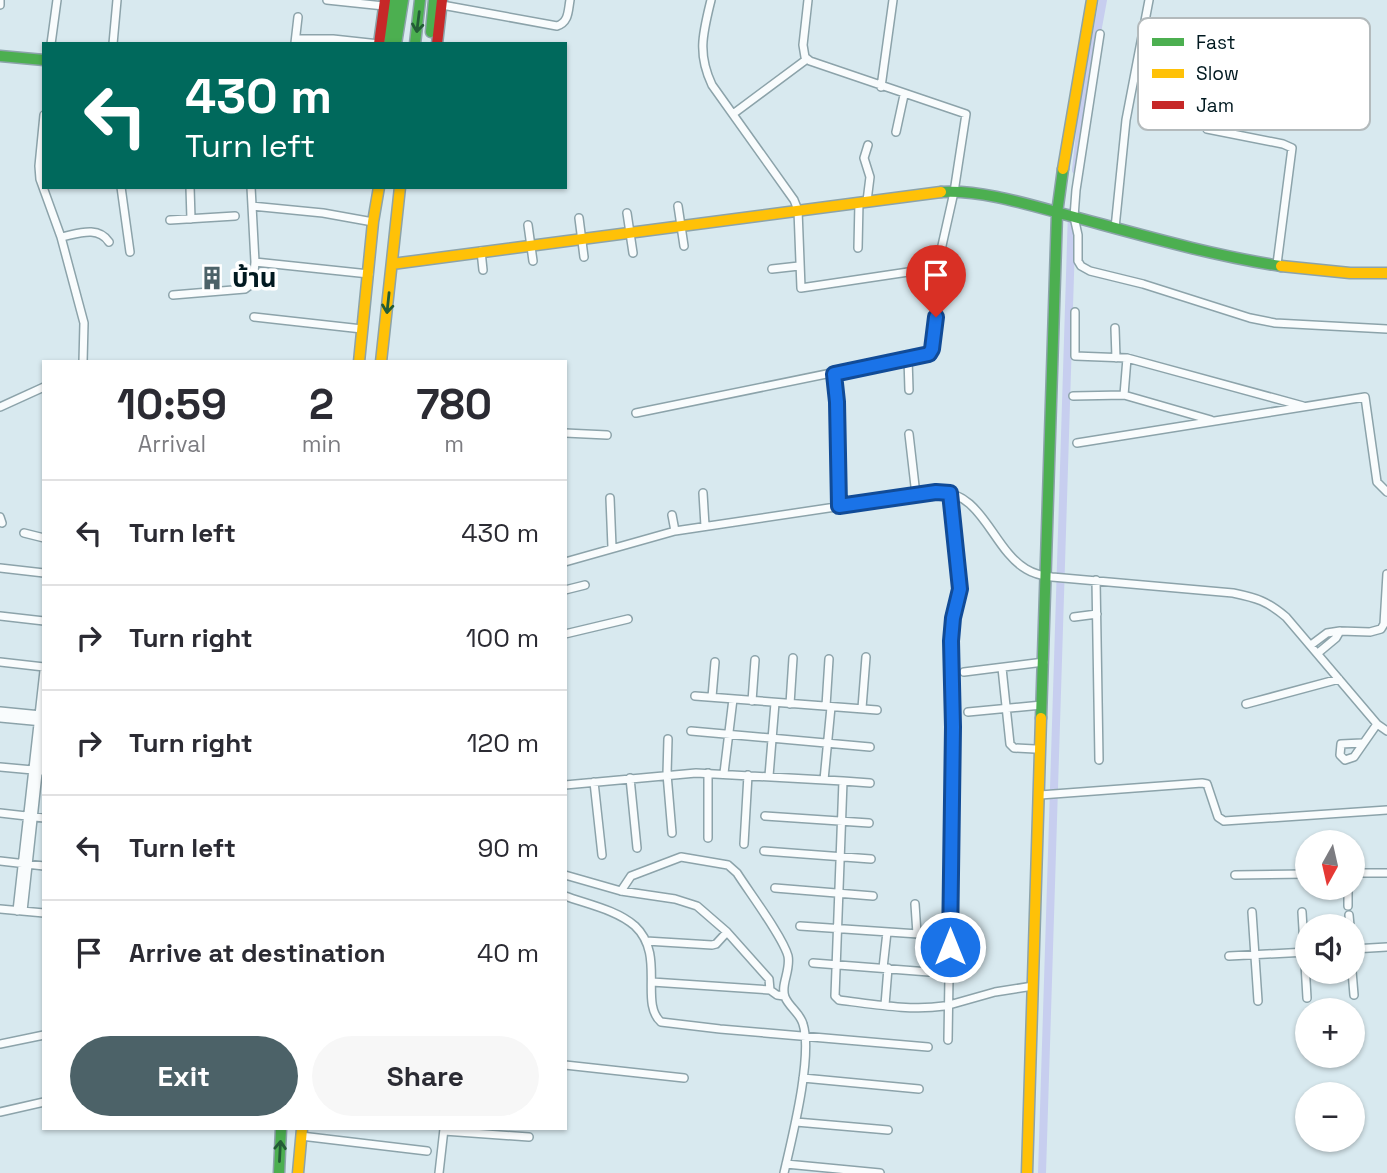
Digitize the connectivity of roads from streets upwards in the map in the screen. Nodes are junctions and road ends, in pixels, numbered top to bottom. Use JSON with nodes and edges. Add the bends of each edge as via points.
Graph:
{"nodes":[{"id":1,"x":57,"y":0,"type":"edge"},
{"id":2,"x":117,"y":0,"type":"edge"},
{"id":3,"x":327,"y":0,"type":"edge"},
{"id":4,"x":403,"y":0,"type":"edge"},
{"id":5,"x":420,"y":0,"type":"edge"},
{"id":6,"x":570,"y":0,"type":"edge"},
{"id":7,"x":712,"y":0,"type":"edge"},
{"id":8,"x":808,"y":0,"type":"edge"},
{"id":9,"x":893,"y":0,"type":"edge"},
{"id":10,"x":1092,"y":0,"type":"edge"},
{"id":11,"x":1149,"y":0,"type":"edge"},
{"id":12,"x":352,"y":2,"type":"edge"},
{"id":13,"x":388,"y":2,"type":"edge"},
{"id":14,"x":440,"y":2,"type":"edge"},
{"id":15,"x":298,"y":16,"type":"dead end"},
{"id":16,"x":1146,"y":18,"type":"edge"},
{"id":17,"x":1100,"y":34,"type":"dead end"},
{"id":18,"x":51,"y":42,"type":"edge"},
{"id":19,"x":113,"y":42,"type":"edge"},
{"id":20,"x":295,"y":42,"type":"edge"},
{"id":21,"x":379,"y":42,"type":"edge"},
{"id":22,"x":389,"y":42,"type":"edge"},
{"id":23,"x":396,"y":42,"type":"edge"},
{"id":24,"x":415,"y":42,"type":"edge"},
{"id":25,"x":430,"y":42,"type":"edge"},
{"id":26,"x":437,"y":42,"type":"edge"},
{"id":27,"x":0,"y":56,"type":"edge"},
{"id":28,"x":1138,"y":58,"type":"edge"},
{"id":29,"x":807,"y":59,"type":"junction"},
{"id":30,"x":42,"y":60,"type":"edge"},
{"id":31,"x":881,"y":87,"type":"junction"},
{"id":32,"x":904,"y":94,"type":"junction"},
{"id":33,"x":733,"y":114,"type":"junction"},
{"id":34,"x":1212,"y":130,"type":"edge"},
{"id":35,"x":896,"y":132,"type":"dead end"},
{"id":36,"x":42,"y":135,"type":"edge"},
{"id":37,"x":868,"y":145,"type":"dead end"},
{"id":38,"x":41,"y":178,"type":"edge"},
{"id":39,"x":45,"y":189,"type":"edge"},
{"id":40,"x":121,"y":189,"type":"edge"},
{"id":41,"x":190,"y":189,"type":"edge"},
{"id":42,"x":251,"y":189,"type":"edge"},
{"id":43,"x":371,"y":189,"type":"edge"},
{"id":44,"x":379,"y":189,"type":"edge"},
{"id":45,"x":400,"y":189,"type":"edge"},
{"id":46,"x":405,"y":189,"type":"edge"},
{"id":47,"x":954,"y":192,"type":"junction"},
{"id":48,"x":863,"y":202,"type":"junction"},
{"id":49,"x":252,"y":206,"type":"junction"},
{"id":50,"x":678,"y":206,"type":"dead end"},
{"id":51,"x":798,"y":210,"type":"junction"},
{"id":52,"x":398,"y":211,"type":"junction"},
{"id":53,"x":627,"y":212,"type":"dead end"},
{"id":54,"x":1066,"y":215,"type":"junction"},
{"id":55,"x":235,"y":216,"type":"dead end"},
{"id":56,"x":579,"y":218,"type":"dead end"},
{"id":57,"x":191,"y":219,"type":"junction"},
{"id":58,"x":170,"y":220,"type":"dead end"},
{"id":59,"x":373,"y":220,"type":"junction"},
{"id":60,"x":528,"y":225,"type":"dead end"},
{"id":61,"x":681,"y":225,"type":"junction"},
{"id":62,"x":1115,"y":228,"type":"junction"},
{"id":63,"x":630,"y":232,"type":"junction"},
{"id":64,"x":61,"y":237,"type":"junction"},
{"id":65,"x":582,"y":239,"type":"junction"},
{"id":66,"x":109,"y":242,"type":"dead end"},
{"id":67,"x":530,"y":245,"type":"junction"},
{"id":68,"x":684,"y":246,"type":"dead end"},
{"id":69,"x":858,"y":248,"type":"dead end"},
{"id":70,"x":481,"y":251,"type":"junction"},
{"id":71,"x":130,"y":252,"type":"dead end"},
{"id":72,"x":633,"y":253,"type":"dead end"},
{"id":73,"x":584,"y":257,"type":"dead end"},
{"id":74,"x":533,"y":261,"type":"dead end"},
{"id":75,"x":255,"y":262,"type":"junction"},
{"id":76,"x":392,"y":264,"type":"junction"},
{"id":77,"x":1277,"y":264,"type":"junction"},
{"id":78,"x":799,"y":266,"type":"junction"},
{"id":79,"x":772,"y":269,"type":"dead end"},
{"id":80,"x":483,"y":270,"type":"dead end"},
{"id":81,"x":1387,"y":273,"type":"edge"},
{"id":82,"x":369,"y":274,"type":"junction"},
{"id":83,"x":173,"y":295,"type":"dead end"},
{"id":84,"x":1075,"y":312,"type":"dead end"},
{"id":85,"x":254,"y":317,"type":"dead end"},
{"id":86,"x":936,"y":317,"type":"dead end"},
{"id":87,"x":1115,"y":328,"type":"dead end"},
{"id":88,"x":362,"y":329,"type":"junction"},
{"id":89,"x":1387,"y":329,"type":"edge"},
{"id":90,"x":908,"y":358,"type":"junction"},
{"id":91,"x":1116,"y":358,"type":"junction"},
{"id":92,"x":1127,"y":358,"type":"junction"},
{"id":93,"x":83,"y":360,"type":"edge"},
{"id":94,"x":359,"y":360,"type":"edge"},
{"id":95,"x":381,"y":360,"type":"edge"},
{"id":96,"x":834,"y":374,"type":"junction"},
{"id":97,"x":42,"y":388,"type":"edge"},
{"id":98,"x":909,"y":390,"type":"dead end"},
{"id":99,"x":1124,"y":395,"type":"junction"},
{"id":100,"x":1073,"y":396,"type":"dead end"},
{"id":101,"x":0,"y":407,"type":"edge"},
{"id":102,"x":1307,"y":407,"type":"junction"},
{"id":103,"x":636,"y":413,"type":"dead end"},
{"id":104,"x":1215,"y":421,"type":"junction"},
{"id":105,"x":567,"y":433,"type":"edge"},
{"id":106,"x":909,"y":434,"type":"dead end"},
{"id":107,"x":607,"y":435,"type":"dead end"},
{"id":108,"x":1077,"y":443,"type":"dead end"},
{"id":109,"x":1387,"y":492,"type":"edge"},
{"id":110,"x":703,"y":493,"type":"dead end"},
{"id":111,"x":950,"y":493,"type":"junction"},
{"id":112,"x":916,"y":495,"type":"junction"},
{"id":113,"x":610,"y":498,"type":"dead end"},
{"id":114,"x":839,"y":506,"type":"junction"},
{"id":115,"x":672,"y":515,"type":"dead end"},
{"id":116,"x":705,"y":526,"type":"junction"},
{"id":117,"x":675,"y":531,"type":"junction"},
{"id":118,"x":24,"y":533,"type":"dead end"},
{"id":119,"x":42,"y":538,"type":"edge"},
{"id":120,"x":612,"y":547,"type":"junction"},
{"id":121,"x":567,"y":561,"type":"edge"},
{"id":122,"x":0,"y":568,"type":"edge"},
{"id":123,"x":42,"y":573,"type":"edge"},
{"id":124,"x":1387,"y":576,"type":"edge"},
{"id":125,"x":1052,"y":577,"type":"junction"},
{"id":126,"x":1097,"y":580,"type":"junction"},
{"id":127,"x":585,"y":584,"type":"dead end"},
{"id":128,"x":567,"y":589,"type":"edge"},
{"id":129,"x":1097,"y":614,"type":"junction"},
{"id":130,"x":0,"y":616,"type":"edge"},
{"id":131,"x":1074,"y":617,"type":"dead end"},
{"id":132,"x":628,"y":619,"type":"dead end"},
{"id":133,"x":1386,"y":619,"type":"edge"},
{"id":134,"x":42,"y":621,"type":"edge"},
{"id":135,"x":1340,"y":631,"type":"junction"},
{"id":136,"x":567,"y":634,"type":"edge"},
{"id":137,"x":1311,"y":645,"type":"junction"},
{"id":138,"x":1318,"y":653,"type":"junction"},
{"id":139,"x":866,"y":657,"type":"dead end"},
{"id":140,"x":793,"y":658,"type":"dead end"},
{"id":141,"x":829,"y":659,"type":"dead end"},
{"id":142,"x":755,"y":660,"type":"dead end"},
{"id":143,"x":0,"y":662,"type":"edge"},
{"id":144,"x":715,"y":662,"type":"dead end"},
{"id":145,"x":1044,"y":662,"type":"junction"},
{"id":146,"x":1002,"y":668,"type":"junction"},
{"id":147,"x":42,"y":669,"type":"edge"},
{"id":148,"x":964,"y":672,"type":"dead end"},
{"id":149,"x":1339,"y":679,"type":"junction"},
{"id":150,"x":695,"y":696,"type":"dead end"},
{"id":151,"x":712,"y":697,"type":"junction"},
{"id":152,"x":733,"y":699,"type":"junction"},
{"id":153,"x":752,"y":701,"type":"junction"},
{"id":154,"x":775,"y":703,"type":"junction"},
{"id":155,"x":790,"y":704,"type":"junction"},
{"id":156,"x":1246,"y":704,"type":"dead end"},
{"id":157,"x":1042,"y":705,"type":"junction"},
{"id":158,"x":828,"y":706,"type":"junction"},
{"id":159,"x":1008,"y":708,"type":"junction"},
{"id":160,"x":862,"y":709,"type":"junction"},
{"id":161,"x":877,"y":710,"type":"dead end"},
{"id":162,"x":0,"y":711,"type":"edge"},
{"id":163,"x":968,"y":712,"type":"dead end"},
{"id":164,"x":0,"y":718,"type":"edge"},
{"id":165,"x":42,"y":719,"type":"edge"},
{"id":166,"x":1377,"y":724,"type":"junction"},
{"id":167,"x":1387,"y":731,"type":"edge"},
{"id":168,"x":691,"y":732,"type":"dead end"},
{"id":169,"x":729,"y":735,"type":"junction"},
{"id":170,"x":668,"y":739,"type":"dead end"},
{"id":171,"x":772,"y":739,"type":"junction"},
{"id":172,"x":827,"y":743,"type":"junction"},
{"id":173,"x":1362,"y":743,"type":"dead end"},
{"id":174,"x":870,"y":747,"type":"dead end"},
{"id":175,"x":1035,"y":750,"type":"dead end"},
{"id":176,"x":1099,"y":760,"type":"dead end"},
{"id":177,"x":0,"y":766,"type":"edge"},
{"id":178,"x":38,"y":771,"type":"edge"},
{"id":179,"x":708,"y":773,"type":"junction"},
{"id":180,"x":724,"y":773,"type":"junction"},
{"id":181,"x":667,"y":774,"type":"junction"},
{"id":182,"x":748,"y":775,"type":"junction"},
{"id":183,"x":769,"y":776,"type":"junction"},
{"id":184,"x":630,"y":778,"type":"junction"},
{"id":185,"x":824,"y":780,"type":"junction"},
{"id":186,"x":843,"y":781,"type":"junction"},
{"id":187,"x":594,"y":782,"type":"junction"},
{"id":188,"x":870,"y":783,"type":"dead end"},
{"id":189,"x":567,"y":785,"type":"edge"},
{"id":190,"x":1046,"y":795,"type":"junction"},
{"id":191,"x":1387,"y":810,"type":"edge"},
{"id":192,"x":0,"y":813,"type":"edge"},
{"id":193,"x":31,"y":816,"type":"junction"},
{"id":194,"x":765,"y":816,"type":"dead end"},
{"id":195,"x":42,"y":818,"type":"edge"},
{"id":196,"x":842,"y":822,"type":"junction"},
{"id":197,"x":869,"y":823,"type":"dead end"},
{"id":198,"x":672,"y":833,"type":"dead end"},
{"id":199,"x":708,"y":838,"type":"dead end"},
{"id":200,"x":744,"y":844,"type":"dead end"},
{"id":201,"x":637,"y":848,"type":"dead end"},
{"id":202,"x":764,"y":851,"type":"dead end"},
{"id":203,"x":602,"y":855,"type":"dead end"},
{"id":204,"x":840,"y":857,"type":"junction"},
{"id":205,"x":872,"y":859,"type":"dead end"},
{"id":206,"x":0,"y":861,"type":"edge"},
{"id":207,"x":25,"y":864,"type":"junction"},
{"id":208,"x":42,"y":866,"type":"edge"},
{"id":209,"x":1365,"y":873,"type":"edge"},
{"id":210,"x":1387,"y":873,"type":"edge"},
{"id":211,"x":1295,"y":874,"type":"edge"},
{"id":212,"x":1235,"y":875,"type":"dead end"},
{"id":213,"x":567,"y":876,"type":"edge"},
{"id":214,"x":775,"y":888,"type":"dead end"},
{"id":215,"x":621,"y":891,"type":"junction"},
{"id":216,"x":839,"y":893,"type":"junction"},
{"id":217,"x":873,"y":896,"type":"dead end"},
{"id":218,"x":567,"y":897,"type":"edge"},
{"id":219,"x":1348,"y":900,"type":"edge"},
{"id":220,"x":915,"y":904,"type":"dead end"},
{"id":221,"x":1348,"y":906,"type":"dead end"},
{"id":222,"x":0,"y":909,"type":"edge"},
{"id":223,"x":20,"y":911,"type":"junction"},
{"id":224,"x":1252,"y":912,"type":"dead end"},
{"id":225,"x":42,"y":914,"type":"edge"},
{"id":226,"x":800,"y":926,"type":"dead end"},
{"id":227,"x":838,"y":928,"type":"junction"},
{"id":228,"x":727,"y":932,"type":"junction"},
{"id":229,"x":887,"y":932,"type":"junction"},
{"id":230,"x":917,"y":934,"type":"junction"},
{"id":231,"x":933,"y":935,"type":"dead end"},
{"id":232,"x":646,"y":941,"type":"junction"},
{"id":233,"x":1387,"y":947,"type":"edge"},
{"id":234,"x":1365,"y":948,"type":"edge"},
{"id":235,"x":1295,"y":953,"type":"edge"},
{"id":236,"x":1255,"y":955,"type":"junction"},
{"id":237,"x":1229,"y":956,"type":"dead end"},
{"id":238,"x":813,"y":963,"type":"dead end"},
{"id":239,"x":836,"y":964,"type":"junction"},
{"id":240,"x":886,"y":968,"type":"junction"},
{"id":241,"x":929,"y":971,"type":"dead end"},
{"id":242,"x":769,"y":979,"type":"junction"},
{"id":243,"x":652,"y":982,"type":"junction"},
{"id":244,"x":1307,"y":984,"type":"edge"},
{"id":245,"x":1353,"y":984,"type":"edge"},
{"id":246,"x":783,"y":986,"type":"junction"},
{"id":247,"x":1033,"y":986,"type":"junction"},
{"id":248,"x":770,"y":990,"type":"junction"},
{"id":249,"x":1354,"y":995,"type":"dead end"},
{"id":250,"x":784,"y":996,"type":"junction"},
{"id":251,"x":1307,"y":998,"type":"dead end"},
{"id":252,"x":1258,"y":1001,"type":"dead end"},
{"id":253,"x":885,"y":1004,"type":"junction"},
{"id":254,"x":947,"y":1005,"type":"junction"},
{"id":255,"x":42,"y":1035,"type":"edge"},
{"id":256,"x":806,"y":1036,"type":"junction"},
{"id":257,"x":948,"y":1040,"type":"dead end"},
{"id":258,"x":0,"y":1044,"type":"edge"},
{"id":259,"x":928,"y":1047,"type":"dead end"},
{"id":260,"x":567,"y":1066,"type":"edge"},
{"id":261,"x":684,"y":1078,"type":"dead end"},
{"id":262,"x":803,"y":1078,"type":"junction"},
{"id":263,"x":919,"y":1089,"type":"dead end"},
{"id":264,"x":42,"y":1102,"type":"edge"},
{"id":265,"x":0,"y":1112,"type":"edge"},
{"id":266,"x":796,"y":1122,"type":"junction"},
{"id":267,"x":281,"y":1130,"type":"edge"},
{"id":268,"x":444,"y":1130,"type":"edge"},
{"id":269,"x":888,"y":1130,"type":"dead end"},
{"id":270,"x":302,"y":1132,"type":"edge"},
{"id":271,"x":529,"y":1137,"type":"dead end"},
{"id":272,"x":427,"y":1151,"type":"dead end"},
{"id":273,"x":785,"y":1169,"type":"edge"},
{"id":274,"x":880,"y":1172,"type":"edge"},
{"id":275,"x":279,"y":1173,"type":"edge"},
{"id":276,"x":298,"y":1173,"type":"edge"},
{"id":277,"x":439,"y":1173,"type":"edge"},
{"id":278,"x":1027,"y":1173,"type":"edge"}],
"edges":[{"from":1,"to":18,"type":"street"},
{"from":2,"to":19,"type":"street"},
{"from":3,"to":12,"type":"street"},
{"from":4,"to":23,"type":"street"},
{"from":5,"to":24,"type":"street","one_way":true},
{"from":6,"to":14,"type":"street","via":[[567,19],[557,26]]},
{"from":7,"to":33,"type":"street","via":[[702,57],[712,85]]},
{"from":8,"to":29,"type":"street","via":[[803,45]]},
{"from":9,"to":31,"type":"street"},
{"from":10,"to":54,"type":"street","via":[[1074,96]]},
{"from":11,"to":16,"type":"street"},
{"from":12,"to":13,"type":"street"},
{"from":13,"to":21,"type":"street"},
{"from":13,"to":22,"type":"street"},
{"from":14,"to":25,"type":"street"},
{"from":14,"to":26,"type":"street"},
{"from":15,"to":20,"type":"street"},
{"from":17,"to":54,"type":"street"},
{"from":27,"to":30,"type":"street"},
{"from":28,"to":62,"type":"street","via":[[1126,120]]},
{"from":29,"to":31,"type":"street"},
{"from":29,"to":33,"type":"street"},
{"from":31,"to":32,"type":"street"},
{"from":32,"to":35,"type":"street"},
{"from":32,"to":47,"type":"street","via":[[966,114]]},
{"from":33,"to":51,"type":"street"},
{"from":34,"to":77,"type":"street","via":[[1292,149]]},
{"from":36,"to":38,"type":"street"},
{"from":37,"to":48,"type":"street","via":[[864,158],[870,177]]},
{"from":39,"to":64,"type":"street"},
{"from":40,"to":71,"type":"street"},
{"from":41,"to":57,"type":"street"},
{"from":42,"to":49,"type":"street"},
{"from":43,"to":59,"type":"street"},
{"from":44,"to":59,"type":"street"},
{"from":45,"to":52,"type":"street"},
{"from":46,"to":52,"type":"street"},
{"from":47,"to":48,"type":"street"},
{"from":47,"to":54,"type":"street"},
{"from":47,"to":78,"type":"street","via":[[935,268],[801,288]]},
{"from":48,"to":51,"type":"street"},
{"from":48,"to":69,"type":"street"},
{"from":49,"to":59,"type":"street"},
{"from":49,"to":75,"type":"street"},
{"from":50,"to":61,"type":"street"},
{"from":51,"to":61,"type":"street"},
{"from":51,"to":78,"type":"street"},
{"from":52,"to":76,"type":"street"},
{"from":53,"to":63,"type":"street"},
{"from":54,"to":62,"type":"street"},
{"from":54,"to":89,"type":"street","via":[[1078,235],[1078,261],[1090,271],[1263,320]]},
{"from":54,"to":125,"type":"street"},
{"from":55,"to":57,"type":"street"},
{"from":56,"to":65,"type":"street"},
{"from":57,"to":58,"type":"street"},
{"from":59,"to":82,"type":"street"},
{"from":60,"to":67,"type":"street"},
{"from":61,"to":63,"type":"street"},
{"from":61,"to":68,"type":"street"},
{"from":62,"to":77,"type":"street"},
{"from":63,"to":65,"type":"street"},
{"from":63,"to":72,"type":"street"},
{"from":64,"to":66,"type":"street","via":[[95,231]]},
{"from":64,"to":93,"type":"street","via":[[84,323]]},
{"from":65,"to":67,"type":"street"},
{"from":65,"to":73,"type":"street"},
{"from":67,"to":70,"type":"street"},
{"from":67,"to":74,"type":"street"},
{"from":70,"to":76,"type":"street"},
{"from":70,"to":80,"type":"street"},
{"from":75,"to":82,"type":"street"},
{"from":75,"to":83,"type":"street","via":[[253,283],[246,289]]},
{"from":76,"to":95,"type":"street","one_way":true},
{"from":77,"to":81,"type":"street"},
{"from":78,"to":79,"type":"street"},
{"from":82,"to":88,"type":"street"},
{"from":84,"to":91,"type":"street","via":[[1075,356]]},
{"from":85,"to":88,"type":"street"},
{"from":86,"to":90,"type":"street","via":[[931,352]]},
{"from":87,"to":91,"type":"street"},
{"from":88,"to":94,"type":"street"},
{"from":90,"to":96,"type":"street"},
{"from":90,"to":98,"type":"street"},
{"from":91,"to":92,"type":"street"},
{"from":92,"to":99,"type":"street"},
{"from":92,"to":102,"type":"street"},
{"from":96,"to":103,"type":"street"},
{"from":96,"to":114,"type":"street"},
{"from":97,"to":101,"type":"street"},
{"from":99,"to":100,"type":"street"},
{"from":99,"to":104,"type":"street"},
{"from":102,"to":104,"type":"street"},
{"from":102,"to":109,"type":"street","via":[[1365,397],[1377,482]]},
{"from":104,"to":108,"type":"street"},
{"from":105,"to":107,"type":"street"},
{"from":106,"to":112,"type":"street"},
{"from":110,"to":116,"type":"street"},
{"from":111,"to":112,"type":"street"},
{"from":111,"to":125,"type":"street","via":[[973,508],[1020,565]]},
{"from":111,"to":254,"type":"street","via":[[960,589],[951,641]]},
{"from":112,"to":114,"type":"street"},
{"from":113,"to":120,"type":"street"},
{"from":114,"to":116,"type":"street"},
{"from":115,"to":117,"type":"street"},
{"from":116,"to":117,"type":"street"},
{"from":117,"to":120,"type":"street"},
{"from":118,"to":119,"type":"street"},
{"from":120,"to":121,"type":"street"},
{"from":122,"to":123,"type":"street"},
{"from":124,"to":133,"type":"street"},
{"from":125,"to":126,"type":"street"},
{"from":125,"to":145,"type":"street"},
{"from":126,"to":129,"type":"street"},
{"from":126,"to":137,"type":"street","via":[[1257,598],[1286,617]]},
{"from":127,"to":128,"type":"street"},
{"from":129,"to":131,"type":"street"},
{"from":129,"to":176,"type":"street"},
{"from":130,"to":134,"type":"street"},
{"from":132,"to":136,"type":"street"},
{"from":133,"to":135,"type":"street","via":[[1377,631]]},
{"from":135,"to":137,"type":"street","via":[[1327,633]]},
{"from":135,"to":138,"type":"street"},
{"from":137,"to":138,"type":"street"},
{"from":138,"to":149,"type":"street"},
{"from":139,"to":160,"type":"street"},
{"from":140,"to":155,"type":"street"},
{"from":141,"to":158,"type":"street"},
{"from":142,"to":153,"type":"street"},
{"from":143,"to":147,"type":"street"},
{"from":144,"to":151,"type":"street"},
{"from":145,"to":146,"type":"street"},
{"from":145,"to":157,"type":"street"},
{"from":146,"to":148,"type":"street"},
{"from":146,"to":159,"type":"street"},
{"from":149,"to":156,"type":"street"},
{"from":149,"to":166,"type":"street"},
{"from":150,"to":151,"type":"street"},
{"from":151,"to":152,"type":"street"},
{"from":152,"to":153,"type":"street"},
{"from":152,"to":169,"type":"street"},
{"from":153,"to":154,"type":"street"},
{"from":154,"to":155,"type":"street"},
{"from":154,"to":171,"type":"street"},
{"from":155,"to":158,"type":"street"},
{"from":157,"to":159,"type":"street"},
{"from":157,"to":190,"type":"street"},
{"from":158,"to":160,"type":"street"},
{"from":158,"to":172,"type":"street"},
{"from":159,"to":163,"type":"street"},
{"from":159,"to":175,"type":"street","via":[[1010,744]]},
{"from":160,"to":161,"type":"street"},
{"from":162,"to":165,"type":"street"},
{"from":164,"to":165,"type":"street"},
{"from":165,"to":178,"type":"street"},
{"from":166,"to":167,"type":"street"},
{"from":166,"to":173,"type":"street"},
{"from":168,"to":169,"type":"street"},
{"from":169,"to":171,"type":"street"},
{"from":169,"to":180,"type":"street"},
{"from":170,"to":181,"type":"street"},
{"from":171,"to":172,"type":"street"},
{"from":171,"to":183,"type":"street"},
{"from":172,"to":174,"type":"street"},
{"from":172,"to":185,"type":"street"},
{"from":177,"to":178,"type":"street"},
{"from":178,"to":193,"type":"street"},
{"from":179,"to":180,"type":"street"},
{"from":179,"to":181,"type":"street"},
{"from":179,"to":199,"type":"street"},
{"from":180,"to":182,"type":"street"},
{"from":181,"to":184,"type":"street"},
{"from":181,"to":198,"type":"street"},
{"from":182,"to":183,"type":"street"},
{"from":182,"to":200,"type":"street"},
{"from":183,"to":185,"type":"street"},
{"from":184,"to":187,"type":"street"},
{"from":184,"to":201,"type":"street"},
{"from":185,"to":186,"type":"street"},
{"from":186,"to":188,"type":"street"},
{"from":186,"to":196,"type":"street"},
{"from":187,"to":189,"type":"street"},
{"from":187,"to":203,"type":"street"},
{"from":190,"to":191,"type":"street","via":[[1202,783],[1210,790],[1217,817],[1224,821]]},
{"from":190,"to":247,"type":"street"},
{"from":192,"to":193,"type":"street"},
{"from":193,"to":195,"type":"street"},
{"from":193,"to":207,"type":"street"},
{"from":194,"to":196,"type":"street"},
{"from":196,"to":197,"type":"street"},
{"from":196,"to":204,"type":"street"},
{"from":202,"to":204,"type":"street"},
{"from":204,"to":205,"type":"street"},
{"from":204,"to":216,"type":"street"},
{"from":206,"to":207,"type":"street"},
{"from":207,"to":208,"type":"street"},
{"from":207,"to":223,"type":"street"},
{"from":209,"to":210,"type":"street"},
{"from":211,"to":212,"type":"street"},
{"from":213,"to":215,"type":"street"},
{"from":214,"to":216,"type":"street"},
{"from":215,"to":228,"type":"street","via":[[688,901]]},
{"from":215,"to":246,"type":"street","via":[[631,876],[681,857],[731,867],[785,948],[789,964]]},
{"from":216,"to":217,"type":"street"},
{"from":216,"to":227,"type":"street"},
{"from":218,"to":232,"type":"street","via":[[628,921]]},
{"from":219,"to":221,"type":"street"},
{"from":220,"to":230,"type":"street"},
{"from":222,"to":223,"type":"street"},
{"from":223,"to":225,"type":"street"},
{"from":224,"to":236,"type":"street"},
{"from":226,"to":227,"type":"street"},
{"from":227,"to":229,"type":"street"},
{"from":227,"to":239,"type":"street"},
{"from":228,"to":232,"type":"street","via":[[712,945]]},
{"from":228,"to":242,"type":"street"},
{"from":229,"to":230,"type":"street"},
{"from":229,"to":240,"type":"street"},
{"from":230,"to":231,"type":"street"},
{"from":232,"to":243,"type":"street"},
{"from":233,"to":234,"type":"street"},
{"from":235,"to":236,"type":"street"},
{"from":236,"to":237,"type":"street"},
{"from":236,"to":252,"type":"street"},
{"from":238,"to":239,"type":"street"},
{"from":239,"to":240,"type":"street"},
{"from":239,"to":253,"type":"street","via":[[837,999]]},
{"from":240,"to":241,"type":"street"},
{"from":240,"to":253,"type":"street"},
{"from":242,"to":246,"type":"street"},
{"from":242,"to":248,"type":"street"},
{"from":243,"to":248,"type":"street"},
{"from":243,"to":256,"type":"street","via":[[652,1011],[665,1023]]},
{"from":244,"to":251,"type":"street"},
{"from":245,"to":249,"type":"street"},
{"from":246,"to":250,"type":"street"},
{"from":247,"to":254,"type":"street"},
{"from":247,"to":278,"type":"street"},
{"from":248,"to":250,"type":"street"},
{"from":250,"to":256,"type":"street","via":[[800,1016]]},
{"from":253,"to":254,"type":"street"},
{"from":254,"to":257,"type":"street"},
{"from":255,"to":258,"type":"street"},
{"from":256,"to":259,"type":"street"},
{"from":256,"to":262,"type":"street"},
{"from":260,"to":261,"type":"street"},
{"from":262,"to":263,"type":"street"},
{"from":262,"to":266,"type":"street"},
{"from":264,"to":265,"type":"street"},
{"from":266,"to":269,"type":"street"},
{"from":266,"to":273,"type":"street"},
{"from":275,"to":267,"type":"street","one_way":true},
{"from":268,"to":271,"type":"street"},
{"from":268,"to":277,"type":"street"},
{"from":270,"to":272,"type":"street"},
{"from":270,"to":276,"type":"street"},
{"from":273,"to":274,"type":"street"}]}
